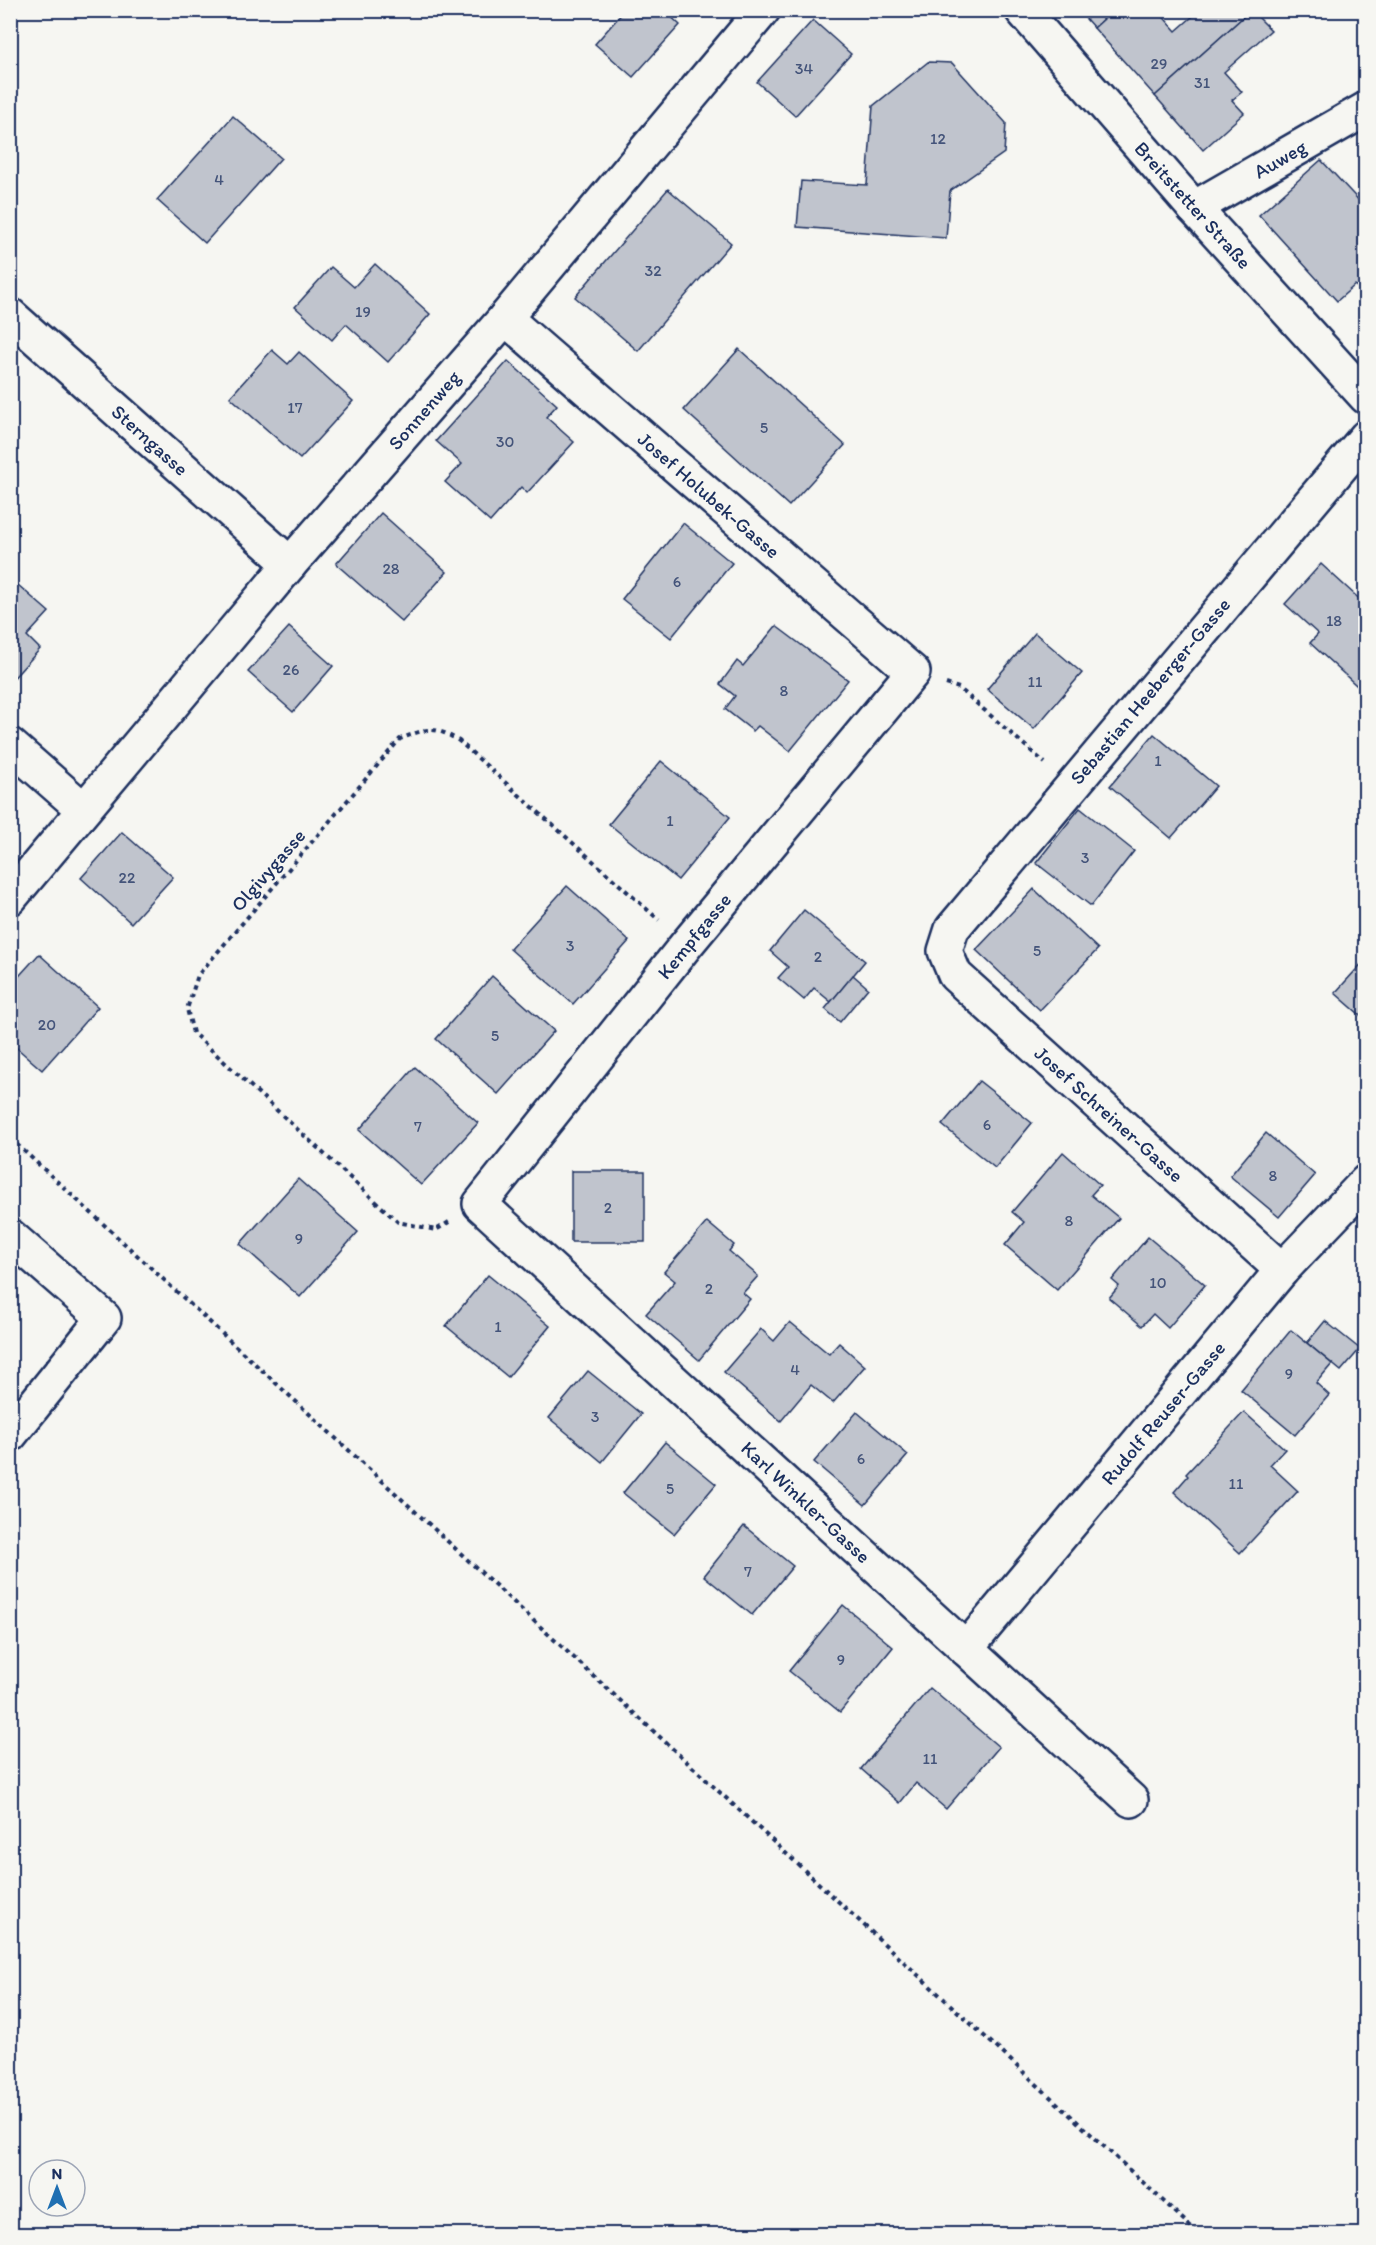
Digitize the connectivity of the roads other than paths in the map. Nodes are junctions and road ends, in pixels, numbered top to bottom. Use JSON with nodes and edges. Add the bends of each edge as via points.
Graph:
{"nodes":[{"id":1,"x":763,"y":10,"type":"edge"},
{"id":2,"x":1022,"y":10,"type":"edge"},
{"id":3,"x":1365,"y":110,"type":"edge"},
{"id":4,"x":1194,"y":208,"type":"junction"},
{"id":5,"x":10,"y":315,"type":"edge"},
{"id":6,"x":505,"y":318,"type":"junction"},
{"id":7,"x":1365,"y":396,"type":"edge"},
{"id":8,"x":1365,"y":437,"type":"edge"},
{"id":9,"x":290,"y":564,"type":"junction"},
{"id":10,"x":913,"y":672,"type":"joint"},
{"id":11,"x":10,"y":745,"type":"edge"},
{"id":12,"x":83,"y":808,"type":"junction"},
{"id":13,"x":10,"y":898,"type":"edge"},
{"id":14,"x":945,"y":951,"type":"joint"},
{"id":15,"x":1365,"y":1182,"type":"edge"},
{"id":16,"x":480,"y":1204,"type":"joint"},
{"id":17,"x":10,"y":1236,"type":"edge"},
{"id":18,"x":1282,"y":1270,"type":"junction"},
{"id":19,"x":10,"y":1435,"type":"edge"},
{"id":20,"x":966,"y":1649,"type":"junction"},
{"id":21,"x":1131,"y":1800,"type":"dead end"}],
"edges":[{"from":1,"to":6,"type":"street","name":"Sonnenweg"},
{"from":2,"to":4,"type":"street","name":"Breitstetter Straße"},
{"from":3,"to":4,"type":"street","name":"Auweg"},
{"from":4,"to":7,"type":"street","name":"Breitstetter Straße"},
{"from":5,"to":9,"type":"street","name":"Sterngasse"},
{"from":6,"to":9,"type":"street","name":"Sonnenweg"},
{"from":6,"to":10,"type":"street","name":"Josef Holubek-Gasse"},
{"from":8,"to":14,"type":"street","name":"Sebastian Heeberger-Gasse","via":[[952,929]]},
{"from":9,"to":12,"type":"street","name":"Sonnenweg"},
{"from":10,"to":16,"type":"street","name":"Kempfgasse","via":[[686,945]]},
{"from":11,"to":12,"type":"street"},
{"from":12,"to":13,"type":"street","name":"Sonnenweg"},
{"from":14,"to":18,"type":"street","name":"Josef Schreiner-Gasse","via":[[955,975]]},
{"from":15,"to":18,"type":"street","name":"Rudolf Reuser-Gasse"},
{"from":16,"to":20,"type":"street","name":"Karl Winkler-Gasse"},
{"from":17,"to":19,"type":"street","via":[[104,1318]]},
{"from":18,"to":20,"type":"street","name":"Rudolf Reuser-Gasse"},
{"from":20,"to":21,"type":"street","name":"Karl Winkler-Gasse"}]}
